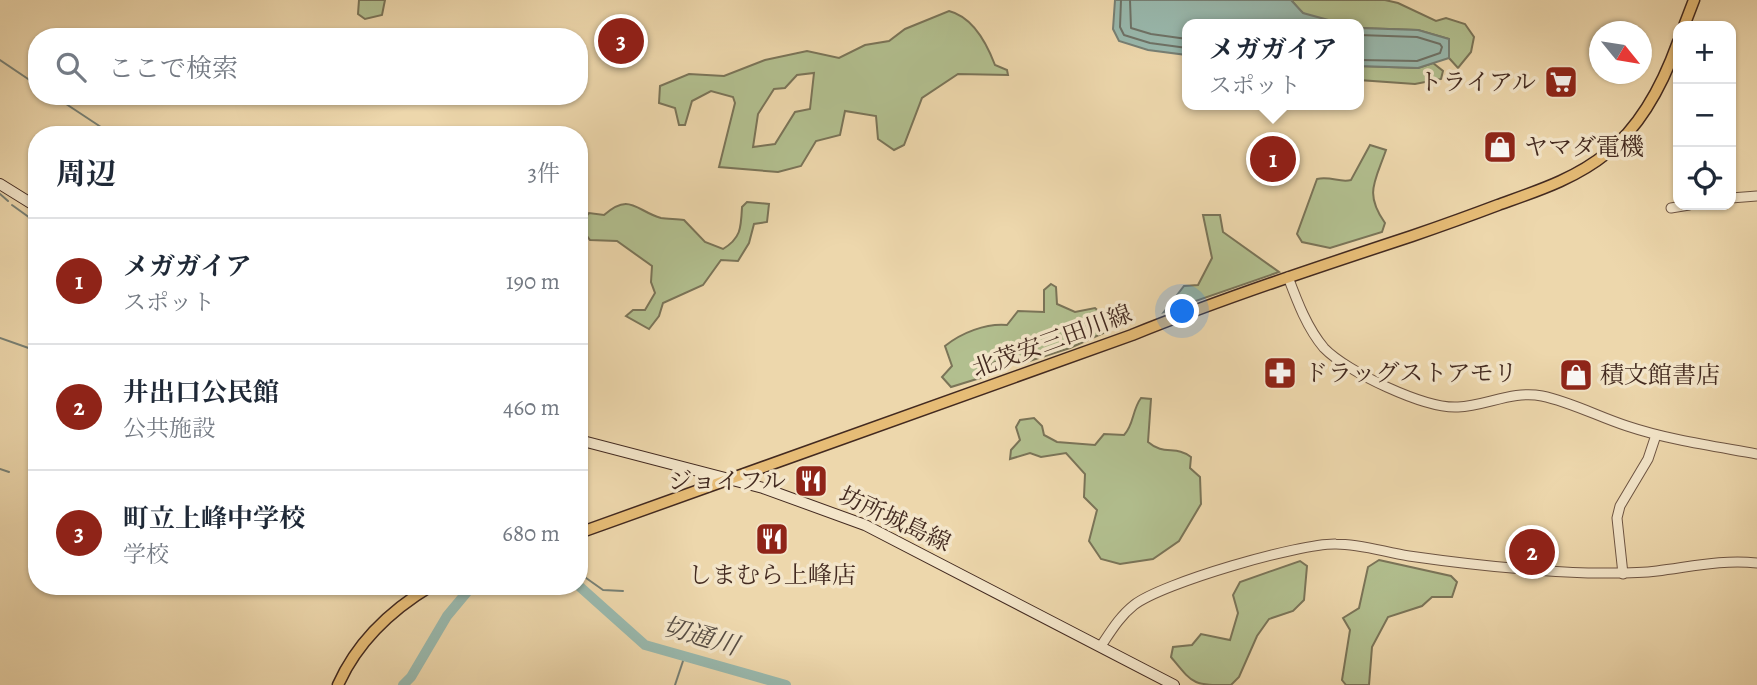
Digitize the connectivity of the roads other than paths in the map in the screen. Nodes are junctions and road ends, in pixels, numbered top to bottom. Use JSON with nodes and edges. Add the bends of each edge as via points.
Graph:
{"nodes":[{"id":1,"x":1694,"y":0,"type":"edge"},
{"id":2,"x":1686,"y":21,"type":"edge"},
{"id":3,"x":1673,"y":54,"type":"edge"},
{"id":4,"x":0,"y":184,"type":"edge"},
{"id":5,"x":1757,"y":196,"type":"edge"},
{"id":6,"x":1736,"y":198,"type":"edge"},
{"id":7,"x":28,"y":201,"type":"edge"},
{"id":8,"x":1288,"y":277,"type":"junction"},
{"id":9,"x":1656,"y":435,"type":"junction"},
{"id":10,"x":588,"y":442,"type":"edge"},
{"id":11,"x":1757,"y":454,"type":"edge"},
{"id":12,"x":730,"y":479,"type":"junction"},
{"id":13,"x":588,"y":530,"type":"edge"},
{"id":14,"x":1757,"y":563,"type":"edge"},
{"id":15,"x":1623,"y":574,"type":"junction"},
{"id":16,"x":418,"y":595,"type":"edge"},
{"id":17,"x":1101,"y":646,"type":"junction"},
{"id":18,"x":338,"y":685,"type":"edge"},
{"id":19,"x":1174,"y":685,"type":"edge"}],
"edges":[{"from":1,"to":2,"type":"main road"},
{"from":3,"to":8,"type":"main road","name":"北茂安三田川線","via":[[1630,130],[1590,166],[1558,184]]},
{"from":4,"to":7,"type":"main road"},
{"from":5,"to":6,"type":"street"},
{"from":8,"to":9,"type":"street","via":[[1324,347],[1337,359],[1420,401],[1466,407],[1534,395]]},
{"from":8,"to":12,"type":"main road","name":"北茂安三田川線"},
{"from":9,"to":11,"type":"street"},
{"from":9,"to":15,"type":"street","via":[[1617,518]]},
{"from":10,"to":12,"type":"main road","name":"坊所城島線"},
{"from":12,"to":13,"type":"main road","name":"北茂安三田川線"},
{"from":12,"to":17,"type":"main road","name":"坊所城島線","via":[[865,525]]},
{"from":14,"to":15,"type":"street"},
{"from":15,"to":17,"type":"street","via":[[1431,559],[1335,544],[1318,546],[1152,594],[1125,614]]},
{"from":16,"to":18,"type":"main road","via":[[391,613],[364,642]]},
{"from":17,"to":19,"type":"main road","name":"坊所城島線"}]}
